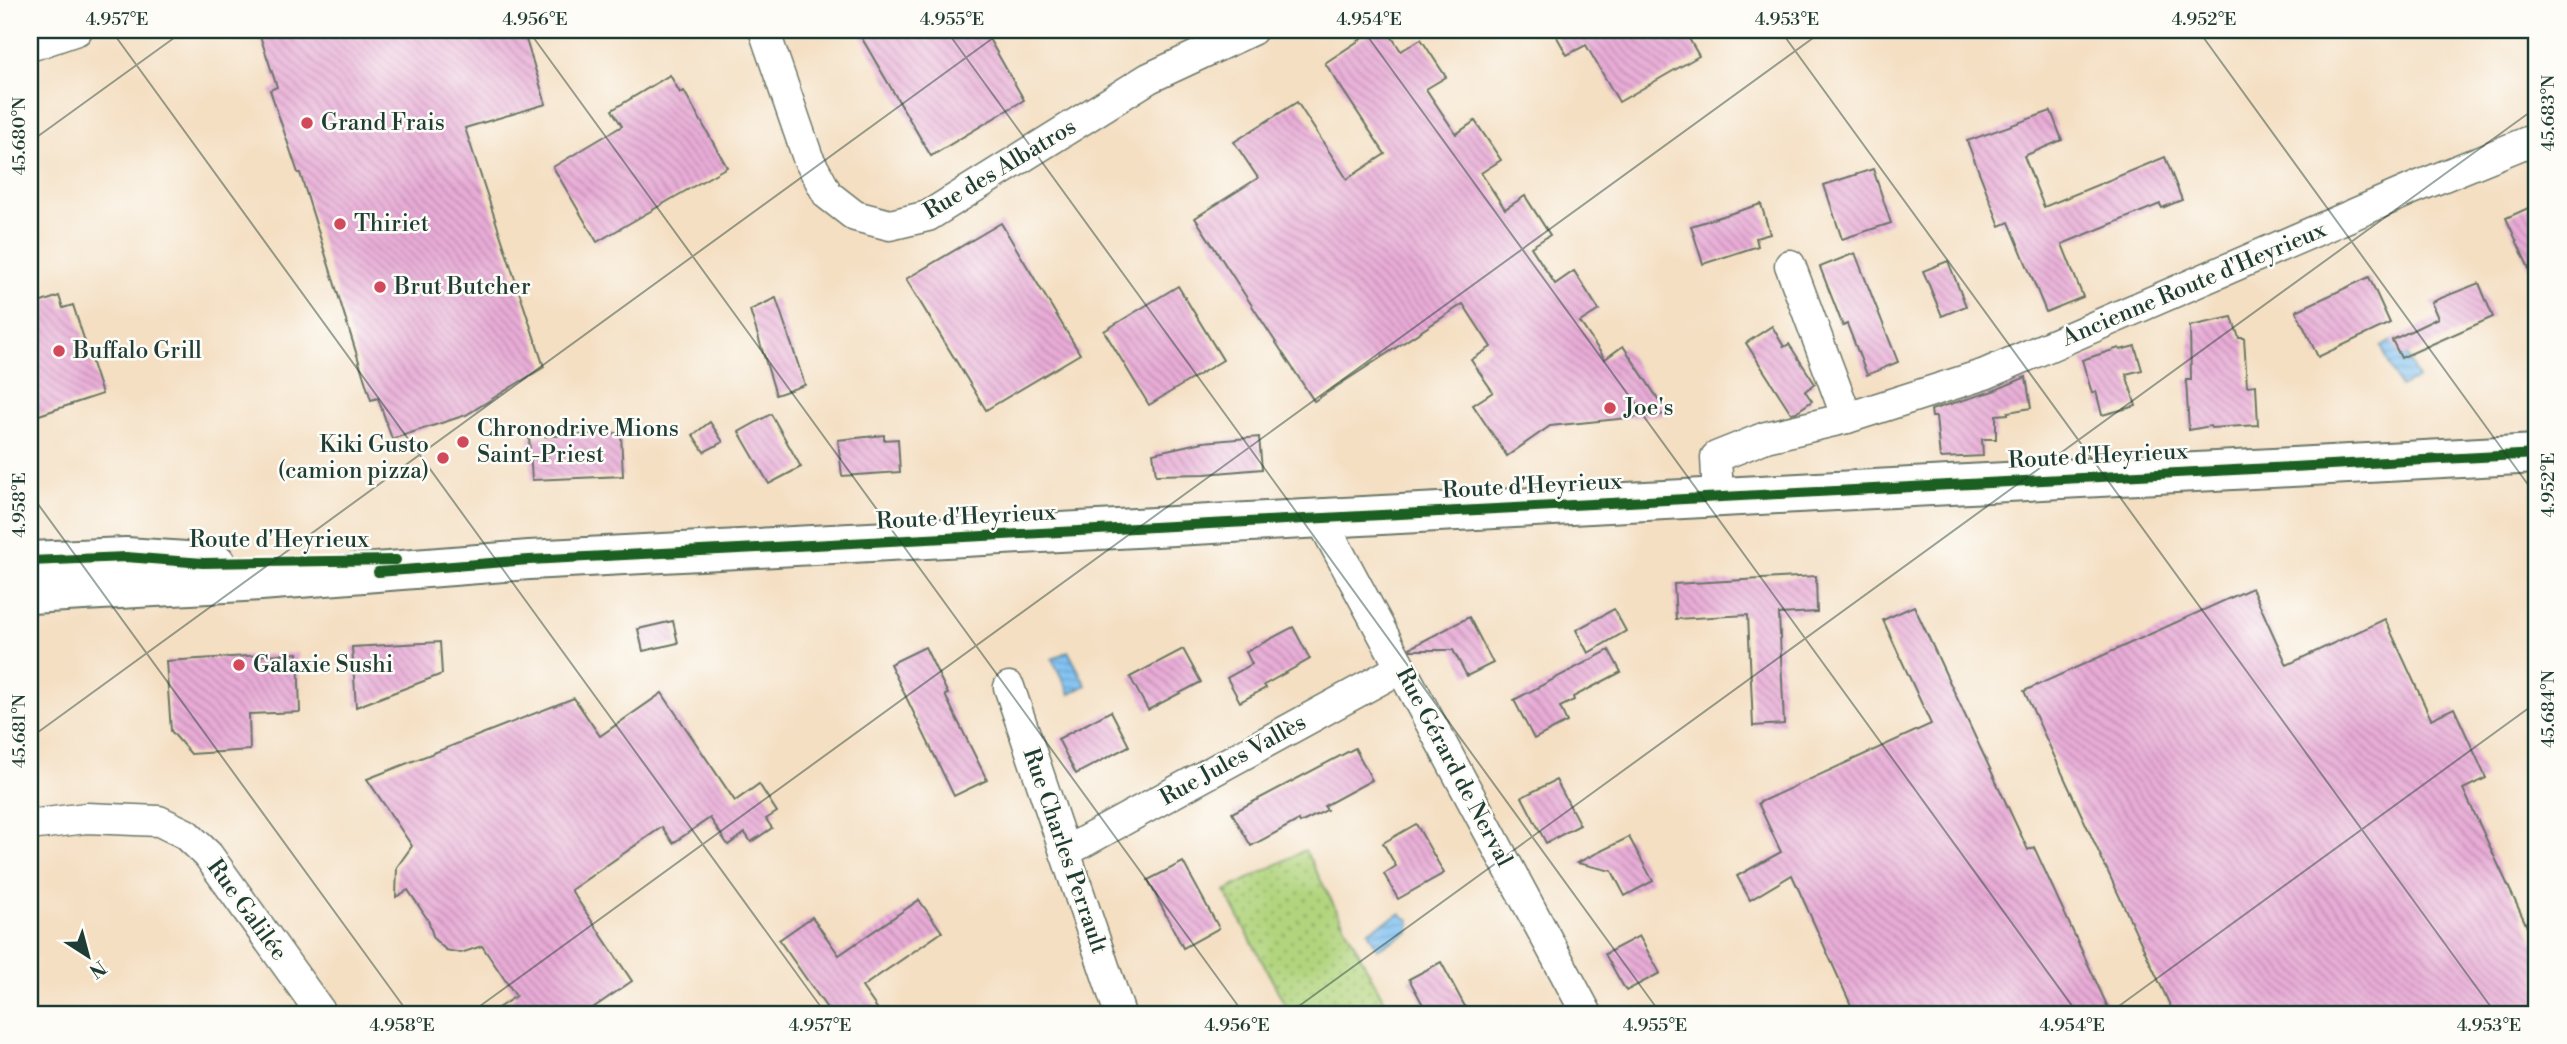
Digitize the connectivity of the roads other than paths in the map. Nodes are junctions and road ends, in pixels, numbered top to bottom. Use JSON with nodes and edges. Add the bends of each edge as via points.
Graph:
{"nodes":[{"id":1,"x":77,"y":30,"type":"edge"},
{"id":2,"x":764,"y":30,"type":"edge"},
{"id":3,"x":1252,"y":30,"type":"edge"},
{"id":4,"x":30,"y":46,"type":"edge"},
{"id":5,"x":2537,"y":138,"type":"edge"},
{"id":6,"x":1790,"y":265,"type":"dead end"},
{"id":7,"x":1847,"y":418,"type":"junction"},
{"id":8,"x":2537,"y":454,"type":"edge"},
{"id":9,"x":1718,"y":497,"type":"junction"},
{"id":10,"x":1321,"y":519,"type":"junction"},
{"id":11,"x":30,"y":561,"type":"edge"},
{"id":12,"x":530,"y":561,"type":"junction"},
{"id":13,"x":30,"y":594,"type":"edge"},
{"id":14,"x":1401,"y":668,"type":"junction"},
{"id":15,"x":1009,"y":687,"type":"dead end"},
{"id":16,"x":30,"y":825,"type":"edge"},
{"id":17,"x":1065,"y":852,"type":"junction"},
{"id":18,"x":322,"y":1014,"type":"edge"},
{"id":19,"x":1120,"y":1014,"type":"edge"},
{"id":20,"x":1587,"y":1014,"type":"edge"}],
"edges":[{"from":1,"to":4,"type":"street"},
{"from":2,"to":3,"type":"street","name":"Rue des Albatros","via":[[808,158],[828,195],[855,216],[890,225],[928,216],[1149,78]]},
{"from":5,"to":7,"type":"street","name":"Ancienne Route d'Heyrieux","via":[[1985,374]]},
{"from":6,"to":7,"type":"street"},
{"from":7,"to":9,"type":"street","name":"Ancienne Route d'Heyrieux","via":[[1766,437],[1716,457]]},
{"from":8,"to":9,"type":"main road","name":"Route d'Heyrieux"},
{"from":9,"to":10,"type":"main road","name":"Route d'Heyrieux"},
{"from":10,"to":12,"type":"main road","name":"Route d'Heyrieux"},
{"from":10,"to":14,"type":"street","name":"Rue Gérard de Nerval"},
{"from":11,"to":12,"type":"main road","name":"Route d'Heyrieux","via":[[126,557],[203,563]]},
{"from":12,"to":13,"type":"main road","name":"Route d'Heyrieux"},
{"from":14,"to":17,"type":"street","name":"Rue Jules Vallès"},
{"from":14,"to":20,"type":"street","name":"Rue Gérard de Nerval"},
{"from":15,"to":17,"type":"street","name":"Rue Charles Perrault"},
{"from":16,"to":18,"type":"street","name":"Rue Galilée","via":[[86,818],[159,821],[186,834],[208,855]]},
{"from":17,"to":19,"type":"street","name":"Rue Charles Perrault"}]}
